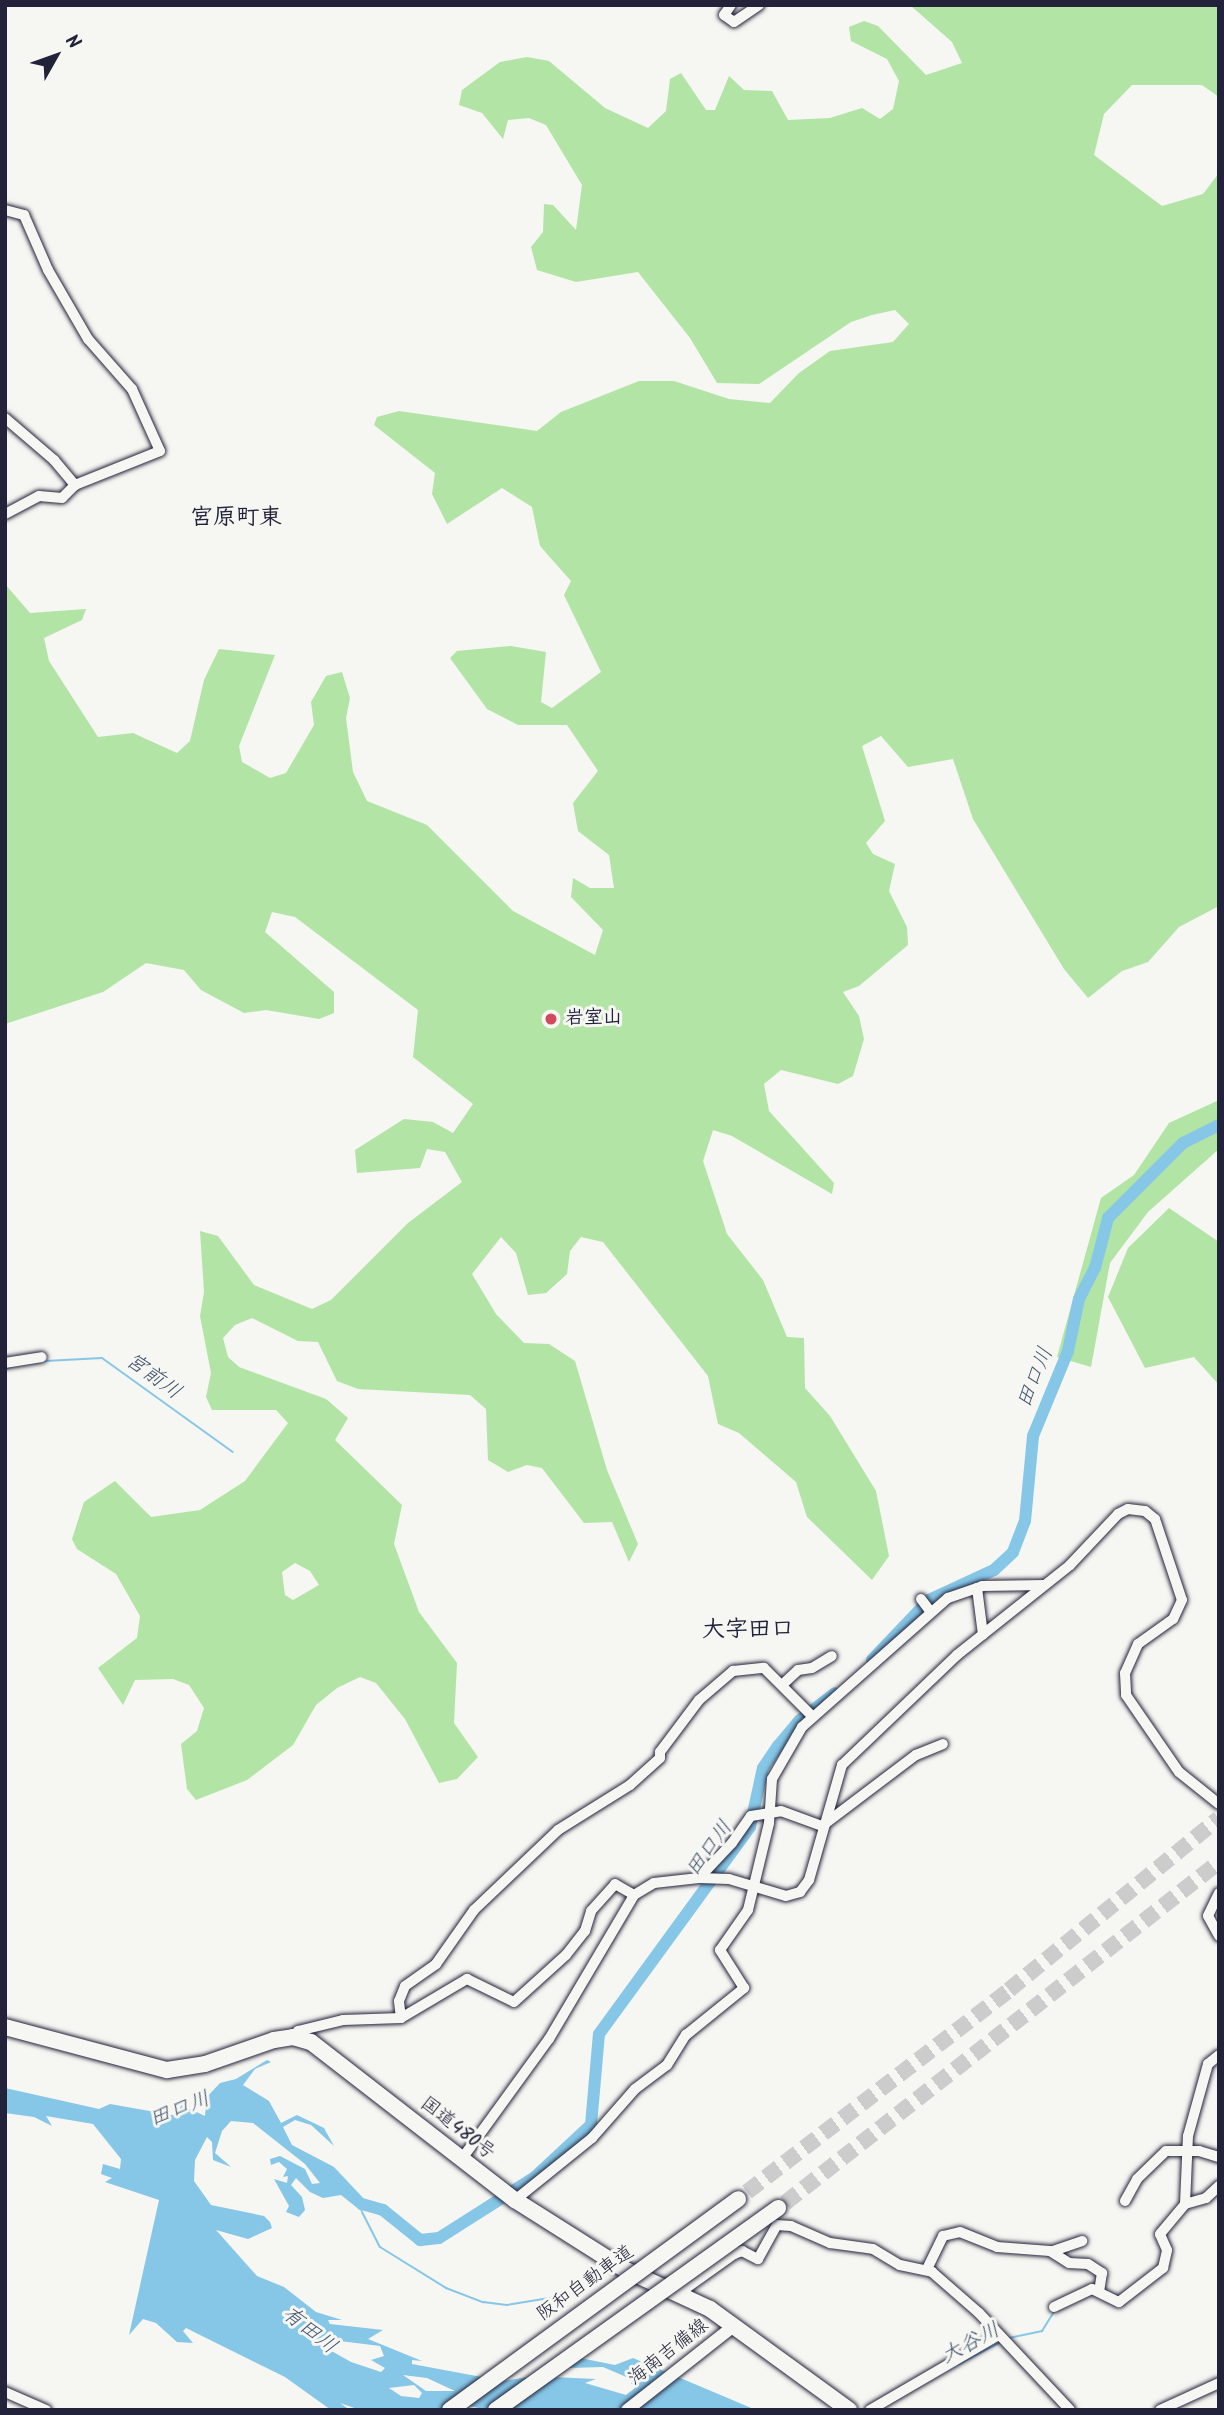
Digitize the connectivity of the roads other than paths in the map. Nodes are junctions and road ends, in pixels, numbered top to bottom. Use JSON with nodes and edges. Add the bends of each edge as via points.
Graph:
{"nodes":[{"id":1,"x":731,"y":5,"type":"edge"},
{"id":2,"x":759,"y":5,"type":"edge"},
{"id":3,"x":5,"y":211,"type":"edge"},
{"id":4,"x":5,"y":418,"type":"edge"},
{"id":5,"x":75,"y":485,"type":"junction"},
{"id":6,"x":5,"y":514,"type":"edge"},
{"id":7,"x":42,"y":1357,"type":"dead end"},
{"id":8,"x":5,"y":1363,"type":"edge"},
{"id":9,"x":1044,"y":1585,"type":"junction"},
{"id":10,"x":977,"y":1588,"type":"junction"},
{"id":11,"x":983,"y":1634,"type":"junction"},
{"id":12,"x":832,"y":1656,"type":"dead end"},
{"id":13,"x":782,"y":1685,"type":"junction"},
{"id":14,"x":813,"y":1717,"type":"junction"},
{"id":15,"x":943,"y":1744,"type":"dead end"},
{"id":16,"x":1219,"y":1804,"type":"edge"},
{"id":17,"x":766,"y":1813,"type":"junction"},
{"id":18,"x":822,"y":1826,"type":"junction"},
{"id":19,"x":703,"y":1878,"type":"junction"},
{"id":20,"x":753,"y":1886,"type":"junction"},
{"id":21,"x":1219,"y":1894,"type":"edge"},
{"id":22,"x":634,"y":1895,"type":"junction"},
{"id":23,"x":1219,"y":1936,"type":"edge"},
{"id":24,"x":401,"y":2018,"type":"junction"},
{"id":25,"x":5,"y":2027,"type":"edge"},
{"id":26,"x":293,"y":2037,"type":"junction"},
{"id":27,"x":1219,"y":2055,"type":"edge"},
{"id":28,"x":1186,"y":2150,"type":"junction"},
{"id":29,"x":1219,"y":2157,"type":"edge"},
{"id":30,"x":461,"y":2160,"type":"junction"},
{"id":31,"x":1219,"y":2186,"type":"edge"},
{"id":32,"x":743,"y":2195,"type":"tunnel mouth"},
{"id":33,"x":509,"y":2196,"type":"junction"},
{"id":34,"x":1125,"y":2201,"type":"dead end"},
{"id":35,"x":1185,"y":2204,"type":"junction"},
{"id":36,"x":782,"y":2206,"type":"tunnel mouth"},
{"id":37,"x":1082,"y":2241,"type":"dead end"},
{"id":38,"x":1050,"y":2250,"type":"junction"},
{"id":39,"x":927,"y":2269,"type":"junction"},
{"id":40,"x":1099,"y":2291,"type":"junction"},
{"id":41,"x":678,"y":2294,"type":"junction"},
{"id":42,"x":1054,"y":2307,"type":"dead end"},
{"id":43,"x":735,"y":2325,"type":"junction"},
{"id":44,"x":999,"y":2335,"type":"junction"},
{"id":45,"x":1219,"y":2384,"type":"edge"},
{"id":46,"x":5,"y":2392,"type":"edge"},
{"id":47,"x":46,"y":2410,"type":"edge"},
{"id":48,"x":450,"y":2410,"type":"edge"},
{"id":49,"x":496,"y":2410,"type":"edge"},
{"id":50,"x":627,"y":2410,"type":"edge"},
{"id":51,"x":849,"y":2410,"type":"edge"},
{"id":52,"x":870,"y":2410,"type":"edge"},
{"id":53,"x":1070,"y":2410,"type":"edge"},
{"id":54,"x":1160,"y":2410,"type":"edge"}],
"edges":[{"from":1,"to":2,"type":"street","via":[[724,15],[734,22]]},
{"from":3,"to":5,"type":"street","via":[[24,215],[48,270],[89,339],[132,389],[160,451]]},
{"from":4,"to":5,"type":"street","via":[[54,460]]},
{"from":5,"to":6,"type":"street","via":[[62,498],[39,496]]},
{"from":7,"to":8,"type":"street"},
{"from":9,"to":10,"type":"street"},
{"from":9,"to":11,"type":"street"},
{"from":9,"to":16,"type":"street","via":[[1084,1552],[1121,1512],[1136,1508],[1153,1516],[1182,1603],[1173,1619],[1138,1644],[1125,1674],[1126,1695],[1179,1772]]},
{"from":10,"to":11,"type":"street"},
{"from":10,"to":14,"type":"street","via":[[925,1605],[873,1668]]},
{"from":11,"to":18,"type":"street","via":[[842,1765]]},
{"from":12,"to":13,"type":"street","via":[[798,1670]]},
{"from":13,"to":14,"type":"street"},
{"from":13,"to":24,"type":"street","via":[[764,1668],[752,1665],[733,1671],[699,1700],[660,1758],[631,1785],[558,1830],[474,1910],[436,1964],[405,1986],[398,2001]]},
{"from":14,"to":17,"type":"street","via":[[775,1770]]},
{"from":15,"to":18,"type":"street","via":[[916,1755]]},
{"from":17,"to":18,"type":"street","via":[[786,1812]]},
{"from":17,"to":19,"type":"street","via":[[751,1816]]},
{"from":17,"to":20,"type":"street"},
{"from":18,"to":20,"type":"street","via":[[803,1890],[791,1896]]},
{"from":19,"to":20,"type":"street"},
{"from":19,"to":22,"type":"street","via":[[656,1882]]},
{"from":20,"to":33,"type":"street","via":[[742,1923],[720,1952],[744,1988],[686,2035],[667,2065],[635,2089],[592,2138]]},
{"from":21,"to":23,"type":"street","via":[[1208,1916]]},
{"from":22,"to":24,"type":"street","via":[[615,1884],[592,1911],[585,1931],[566,1955],[514,2002],[467,1979]]},
{"from":22,"to":30,"type":"street","via":[[549,2039]]},
{"from":24,"to":26,"type":"street","via":[[343,2020],[298,2031]]},
{"from":25,"to":26,"type":"highway","via":[[167,2070],[205,2064]]},
{"from":26,"to":30,"type":"highway","name":"国道480号","via":[[311,2042],[337,2059]]},
{"from":27,"to":28,"type":"street","via":[[1208,2064]]},
{"from":28,"to":29,"type":"street"},
{"from":28,"to":34,"type":"street","via":[[1175,2148],[1157,2157]]},
{"from":28,"to":35,"type":"street"},
{"from":30,"to":33,"type":"highway","name":"国道480号"},
{"from":31,"to":35,"type":"street","via":[[1206,2198]]},
{"from":32,"to":48,"type":"highway","name":"阪和自動車道","bridge":true},
{"from":33,"to":41,"type":"highway","name":"国道480号","via":[[624,2269]]},
{"from":35,"to":40,"type":"street","via":[[1160,2234],[1167,2250],[1159,2272],[1119,2302]]},
{"from":36,"to":49,"type":"highway","bridge":true},
{"from":37,"to":38,"type":"street"},
{"from":38,"to":39,"type":"street","via":[[997,2247],[968,2233],[952,2233],[943,2236]]},
{"from":38,"to":40,"type":"street","via":[[1069,2263],[1099,2270]]},
{"from":39,"to":41,"type":"street","via":[[900,2265],[873,2249],[830,2243],[791,2226],[777,2225],[758,2259],[742,2251],[734,2254]]},
{"from":39,"to":44,"type":"street"},
{"from":40,"to":42,"type":"street","via":[[1088,2290]]},
{"from":41,"to":43,"type":"highway","name":"国道480号"},
{"from":43,"to":50,"type":"main road","name":"海南吉備線"},
{"from":43,"to":51,"type":"highway","name":"国道480号"},
{"from":44,"to":52,"type":"street"},
{"from":44,"to":53,"type":"street"},
{"from":45,"to":54,"type":"street"},
{"from":46,"to":47,"type":"street"}]}
